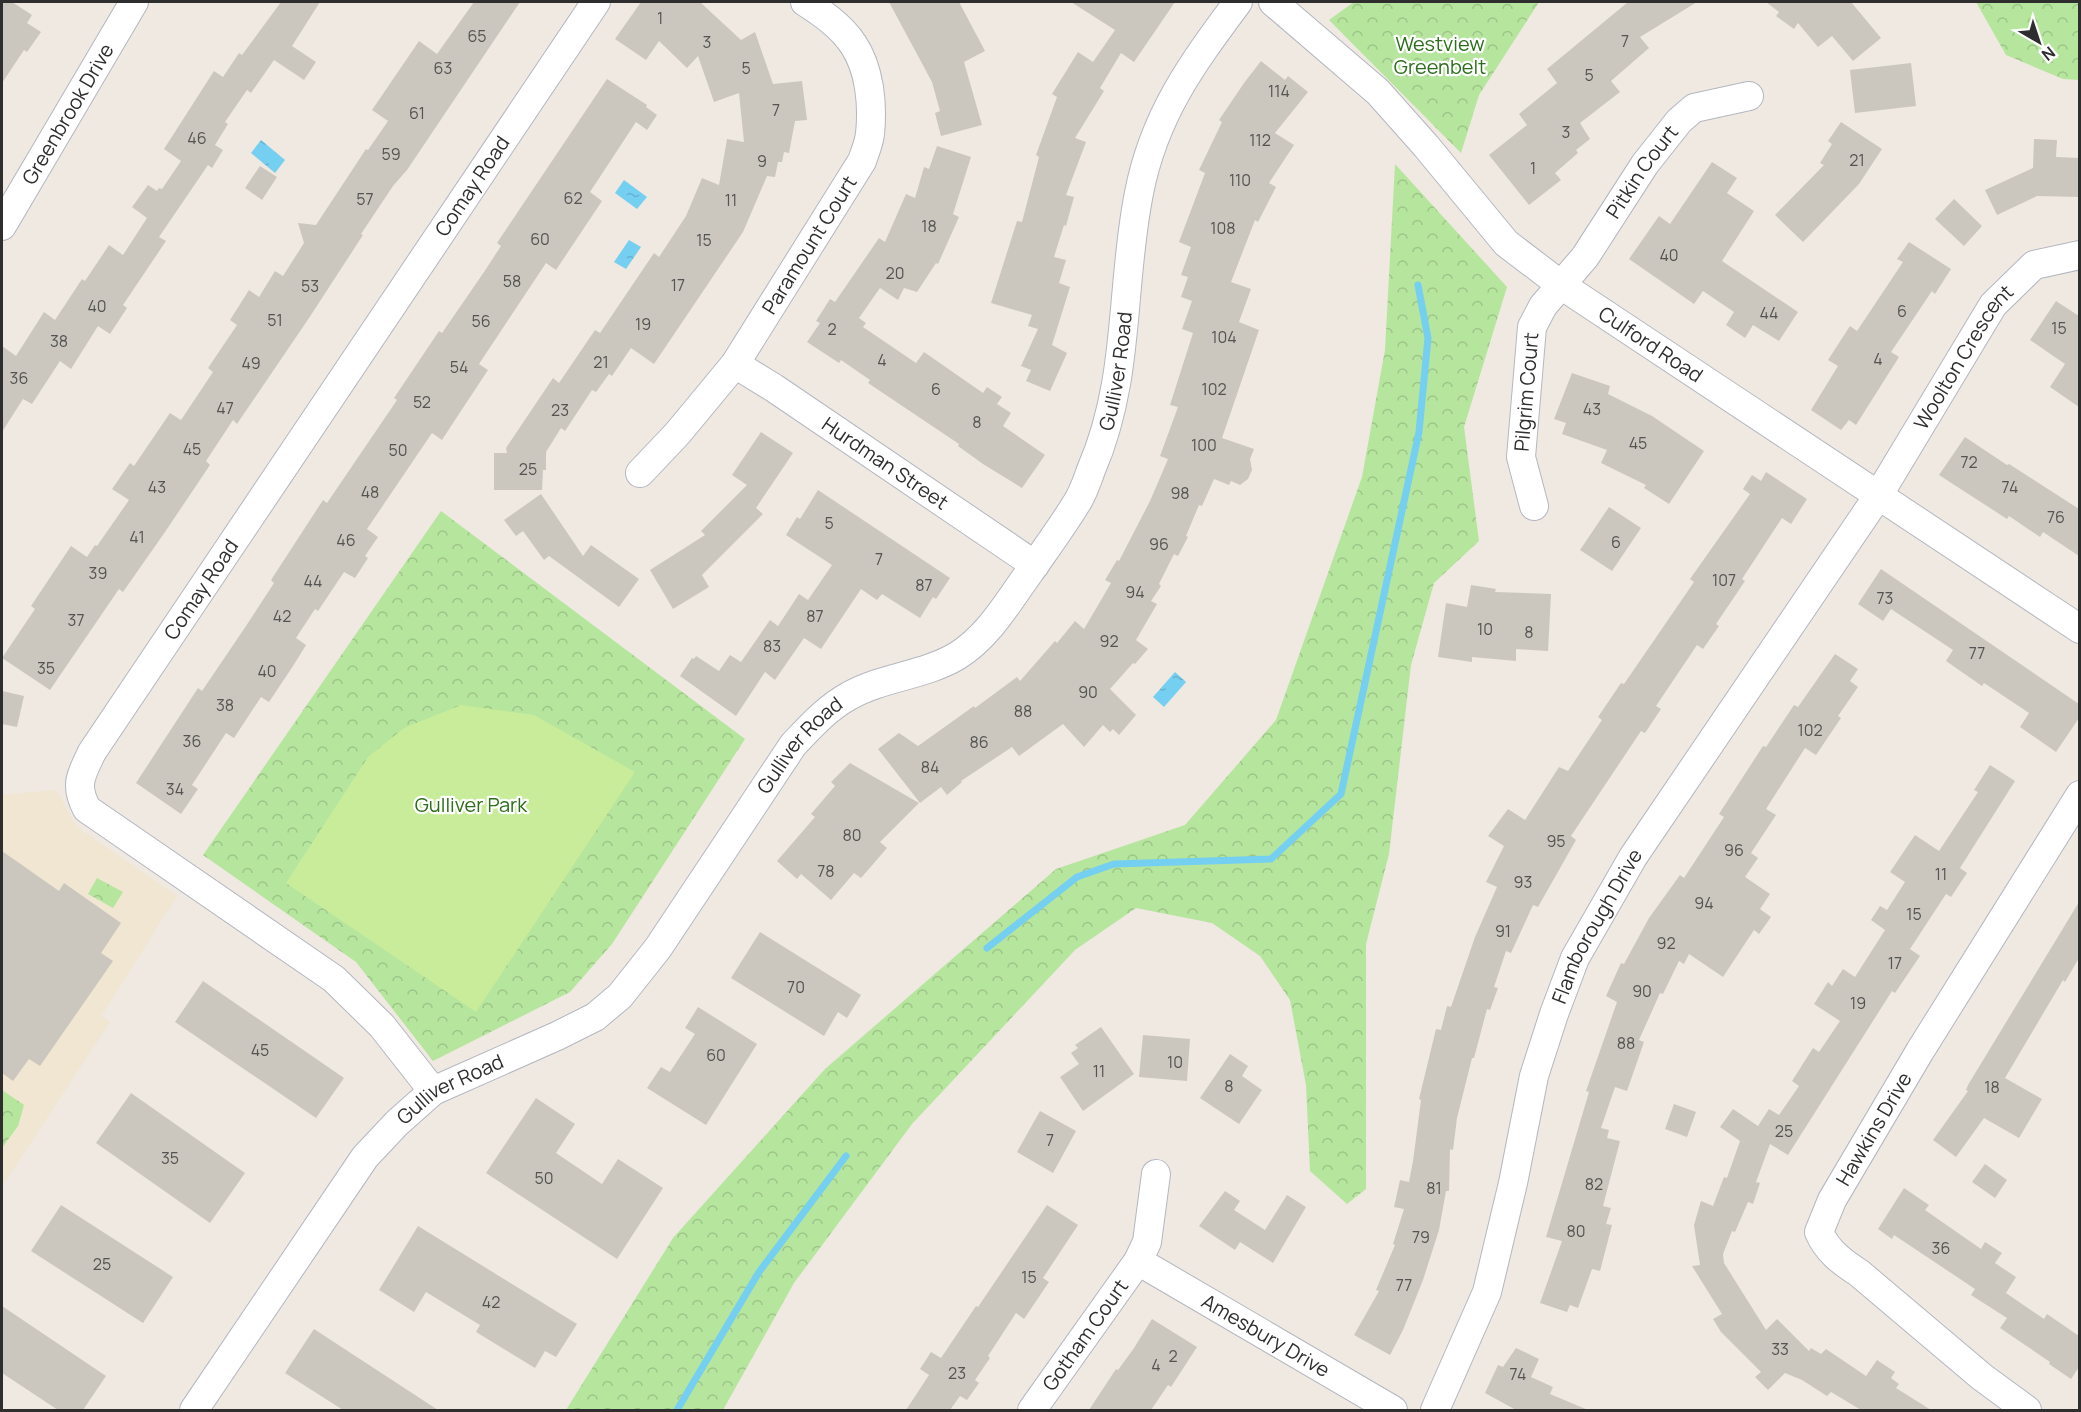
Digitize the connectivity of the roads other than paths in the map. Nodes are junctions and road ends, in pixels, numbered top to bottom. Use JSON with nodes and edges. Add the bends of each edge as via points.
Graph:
{"nodes":[{"id":1,"x":134,"y":2,"type":"edge"},
{"id":2,"x":596,"y":2,"type":"edge"},
{"id":3,"x":804,"y":2,"type":"edge"},
{"id":4,"x":1238,"y":2,"type":"edge"},
{"id":5,"x":1273,"y":2,"type":"edge"},
{"id":6,"x":1749,"y":96,"type":"dead end"},
{"id":7,"x":2,"y":226,"type":"edge"},
{"id":8,"x":2079,"y":255,"type":"edge"},
{"id":9,"x":1561,"y":285,"type":"junction"},
{"id":10,"x":735,"y":363,"type":"junction"},
{"id":11,"x":640,"y":473,"type":"dead end"},
{"id":12,"x":1878,"y":496,"type":"junction"},
{"id":13,"x":1534,"y":506,"type":"dead end"},
{"id":14,"x":1035,"y":565,"type":"junction"},
{"id":15,"x":2079,"y":629,"type":"edge"},
{"id":16,"x":2079,"y":795,"type":"edge"},
{"id":17,"x":433,"y":1091,"type":"junction"},
{"id":18,"x":1156,"y":1174,"type":"dead end"},
{"id":19,"x":1138,"y":1261,"type":"junction"},
{"id":20,"x":194,"y":1410,"type":"edge"},
{"id":21,"x":1032,"y":1410,"type":"edge"},
{"id":22,"x":1393,"y":1410,"type":"edge"},
{"id":23,"x":1436,"y":1410,"type":"edge"},
{"id":24,"x":2027,"y":1410,"type":"edge"}],
"edges":[{"from":1,"to":7,"type":"street","name":"Greenbrook Drive"},
{"from":2,"to":17,"type":"street","name":"Comay Road","via":[[92,752],[80,778],[87,809],[334,979],[382,1026]]},
{"from":3,"to":10,"type":"street","name":"Paramount Court","via":[[829,18],[852,42],[864,63],[870,135],[862,161]]},
{"from":4,"to":14,"type":"street","name":"Gulliver Road","via":[[1180,84],[1152,145],[1138,194],[1111,417],[1078,502]]},
{"from":5,"to":9,"type":"street","name":"Culford Road","via":[[1378,92],[1506,243]]},
{"from":6,"to":9,"type":"street","name":"Pitkin Court","via":[[1694,108],[1679,121],[1645,164],[1585,257]]},
{"from":8,"to":12,"type":"street","name":"Woolton Crescent","via":[[2034,265],[1993,305]]},
{"from":9,"to":12,"type":"street","name":"Culford Road"},
{"from":9,"to":13,"type":"street","name":"Pilgrim Court","via":[[1532,327],[1521,457]]},
{"from":10,"to":11,"type":"street","name":"Paramount Court"},
{"from":10,"to":14,"type":"street","name":"Hurdman Street"},
{"from":12,"to":15,"type":"street","name":"Culford Road"},
{"from":12,"to":23,"type":"street","name":"Flamborough Drive","via":[[1633,857],[1575,958],[1534,1076],[1487,1292]]},
{"from":14,"to":17,"type":"street","name":"Gulliver Road","via":[[990,628],[957,656],[848,696],[817,719],[788,752],[658,948],[620,996],[595,1017]]},
{"from":16,"to":24,"type":"street","name":"Hawkins Drive","via":[[1920,1051],[1832,1200],[1818,1232],[1824,1245],[1841,1261]]},
{"from":17,"to":20,"type":"street","name":"Gulliver Road","via":[[365,1157]]},
{"from":18,"to":19,"type":"street","name":"Gotham Court","via":[[1147,1242]]},
{"from":19,"to":21,"type":"street","name":"Gotham Court"},
{"from":19,"to":22,"type":"street","name":"Amesbury Drive"}]}
